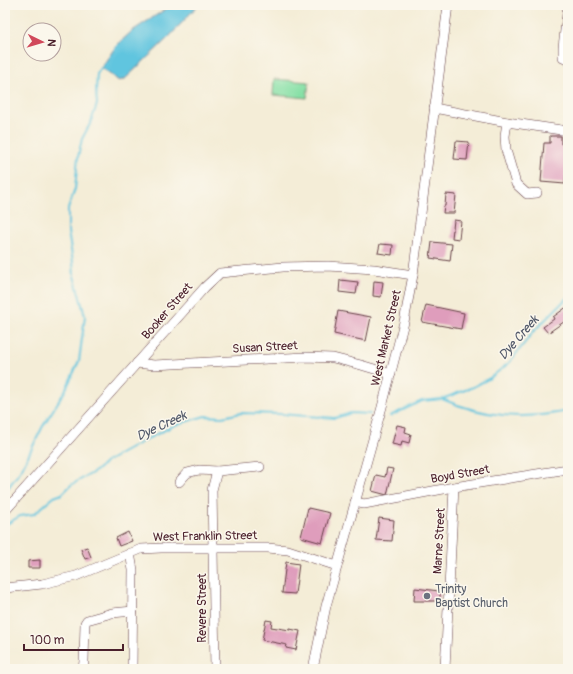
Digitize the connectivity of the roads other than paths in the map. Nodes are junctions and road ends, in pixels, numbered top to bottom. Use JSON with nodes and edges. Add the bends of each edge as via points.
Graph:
{"nodes":[{"id":1,"x":448,"y":5,"type":"edge"},
{"id":2,"x":568,"y":5,"type":"edge"},
{"id":3,"x":567,"y":59,"type":"edge"},
{"id":4,"x":434,"y":108,"type":"junction"},
{"id":5,"x":507,"y":122,"type":"junction"},
{"id":6,"x":568,"y":131,"type":"edge"},
{"id":7,"x":537,"y":194,"type":"dead end"},
{"id":8,"x":413,"y":275,"type":"junction"},
{"id":9,"x":137,"y":363,"type":"junction"},
{"id":10,"x":391,"y":374,"type":"junction"},
{"id":11,"x":260,"y":466,"type":"dead end"},
{"id":12,"x":568,"y":469,"type":"edge"},
{"id":13,"x":217,"y":471,"type":"junction"},
{"id":14,"x":179,"y":482,"type":"dead end"},
{"id":15,"x":454,"y":487,"type":"junction"},
{"id":16,"x":355,"y":502,"type":"junction"},
{"id":17,"x":5,"y":511,"type":"edge"},
{"id":18,"x":214,"y":548,"type":"junction"},
{"id":19,"x":130,"y":553,"type":"junction"},
{"id":20,"x":338,"y":566,"type":"junction"},
{"id":21,"x":5,"y":588,"type":"edge"},
{"id":22,"x":132,"y":611,"type":"junction"},
{"id":23,"x":83,"y":669,"type":"edge"},
{"id":24,"x":132,"y":669,"type":"edge"},
{"id":25,"x":215,"y":669,"type":"edge"},
{"id":26,"x":313,"y":669,"type":"edge"},
{"id":27,"x":445,"y":669,"type":"edge"}],
"edges":[{"from":1,"to":4,"type":"street","name":"West Market Street"},
{"from":2,"to":3,"type":"street","via":[[563,47],[563,57]]},
{"from":4,"to":5,"type":"street"},
{"from":4,"to":8,"type":"street","name":"West Market Street"},
{"from":5,"to":6,"type":"street"},
{"from":5,"to":7,"type":"street","via":[[506,150],[516,184],[527,194]]},
{"from":8,"to":9,"type":"street","name":"Booker Street","via":[[328,266],[220,273]]},
{"from":8,"to":10,"type":"street","name":"West Market Street"},
{"from":9,"to":10,"type":"street","name":"Susan Street","via":[[154,365],[305,357],[332,358]]},
{"from":9,"to":17,"type":"street","name":"Booker Street"},
{"from":10,"to":16,"type":"street","name":"West Market Street"},
{"from":11,"to":13,"type":"street"},
{"from":12,"to":15,"type":"street","name":"Boyd Street"},
{"from":13,"to":14,"type":"street","via":[[199,470],[186,473]]},
{"from":13,"to":18,"type":"street","name":"Revere Street","via":[[212,490]]},
{"from":15,"to":16,"type":"street","name":"Boyd Street","via":[[364,504]]},
{"from":15,"to":27,"type":"street","name":"Marne Street"},
{"from":16,"to":20,"type":"street","name":"West Market Street"},
{"from":18,"to":19,"type":"street","name":"West Franklin Street","via":[[141,549]]},
{"from":18,"to":20,"type":"street","name":"West Franklin Street","via":[[288,550]]},
{"from":18,"to":25,"type":"street","name":"Revere Street"},
{"from":19,"to":21,"type":"street","name":"West Franklin Street","via":[[76,576],[42,584]]},
{"from":19,"to":22,"type":"street","via":[[133,570]]},
{"from":20,"to":26,"type":"street","name":"West Market Street","via":[[326,606]]},
{"from":22,"to":23,"type":"street","via":[[87,620]]},
{"from":22,"to":24,"type":"street"}]}
